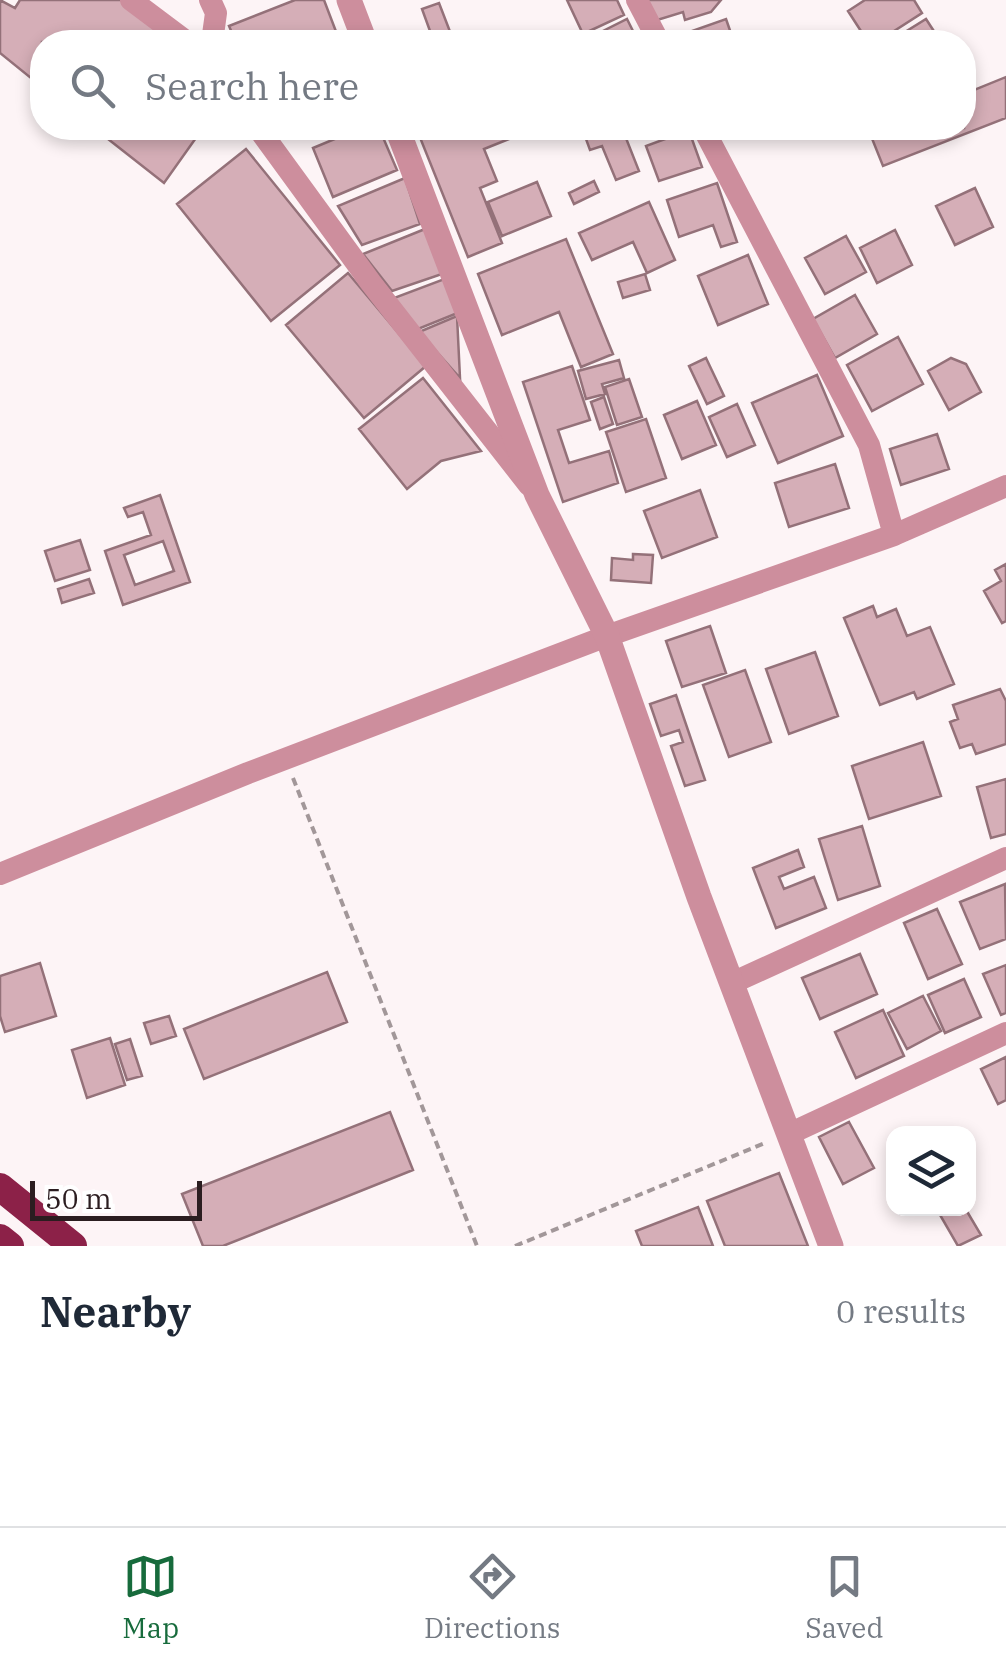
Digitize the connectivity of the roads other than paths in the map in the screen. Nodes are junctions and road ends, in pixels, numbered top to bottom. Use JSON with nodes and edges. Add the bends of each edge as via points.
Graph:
{"nodes":[{"id":1,"x":131,"y":0,"type":"edge"},
{"id":2,"x":210,"y":0,"type":"edge"},
{"id":3,"x":349,"y":0,"type":"edge"},
{"id":4,"x":637,"y":0,"type":"edge"},
{"id":5,"x":171,"y":30,"type":"edge"},
{"id":6,"x":214,"y":30,"type":"edge"},
{"id":7,"x":360,"y":30,"type":"edge"},
{"id":8,"x":653,"y":30,"type":"edge"},
{"id":9,"x":267,"y":140,"type":"edge"},
{"id":10,"x":402,"y":140,"type":"edge"},
{"id":11,"x":709,"y":140,"type":"edge"},
{"id":12,"x":1006,"y":486,"type":"edge"},
{"id":13,"x":537,"y":496,"type":"junction"},
{"id":14,"x":894,"y":535,"type":"junction"},
{"id":15,"x":606,"y":636,"type":"junction"},
{"id":16,"x":1006,"y":858,"type":"edge"},
{"id":17,"x":0,"y":874,"type":"edge"},
{"id":18,"x":732,"y":983,"type":"junction"},
{"id":19,"x":1006,"y":1033,"type":"edge"},
{"id":20,"x":788,"y":1134,"type":"junction"},
{"id":21,"x":0,"y":1186,"type":"edge"},
{"id":22,"x":0,"y":1238,"type":"edge"},
{"id":23,"x":10,"y":1246,"type":"edge"},
{"id":24,"x":73,"y":1246,"type":"edge"},
{"id":25,"x":831,"y":1246,"type":"edge"}],
"edges":[{"from":1,"to":5,"type":"street"},
{"from":2,"to":6,"type":"street"},
{"from":3,"to":7,"type":"street"},
{"from":4,"to":8,"type":"street"},
{"from":9,"to":13,"type":"street"},
{"from":10,"to":13,"type":"street"},
{"from":11,"to":14,"type":"street","via":[[868,446]]},
{"from":12,"to":14,"type":"street"},
{"from":13,"to":15,"type":"street"},
{"from":14,"to":15,"type":"street"},
{"from":15,"to":17,"type":"street"},
{"from":15,"to":18,"type":"street"},
{"from":16,"to":18,"type":"street"},
{"from":18,"to":20,"type":"street"},
{"from":19,"to":20,"type":"street"},
{"from":20,"to":25,"type":"street"},
{"from":21,"to":24,"type":"highway"},
{"from":22,"to":23,"type":"highway"}]}
